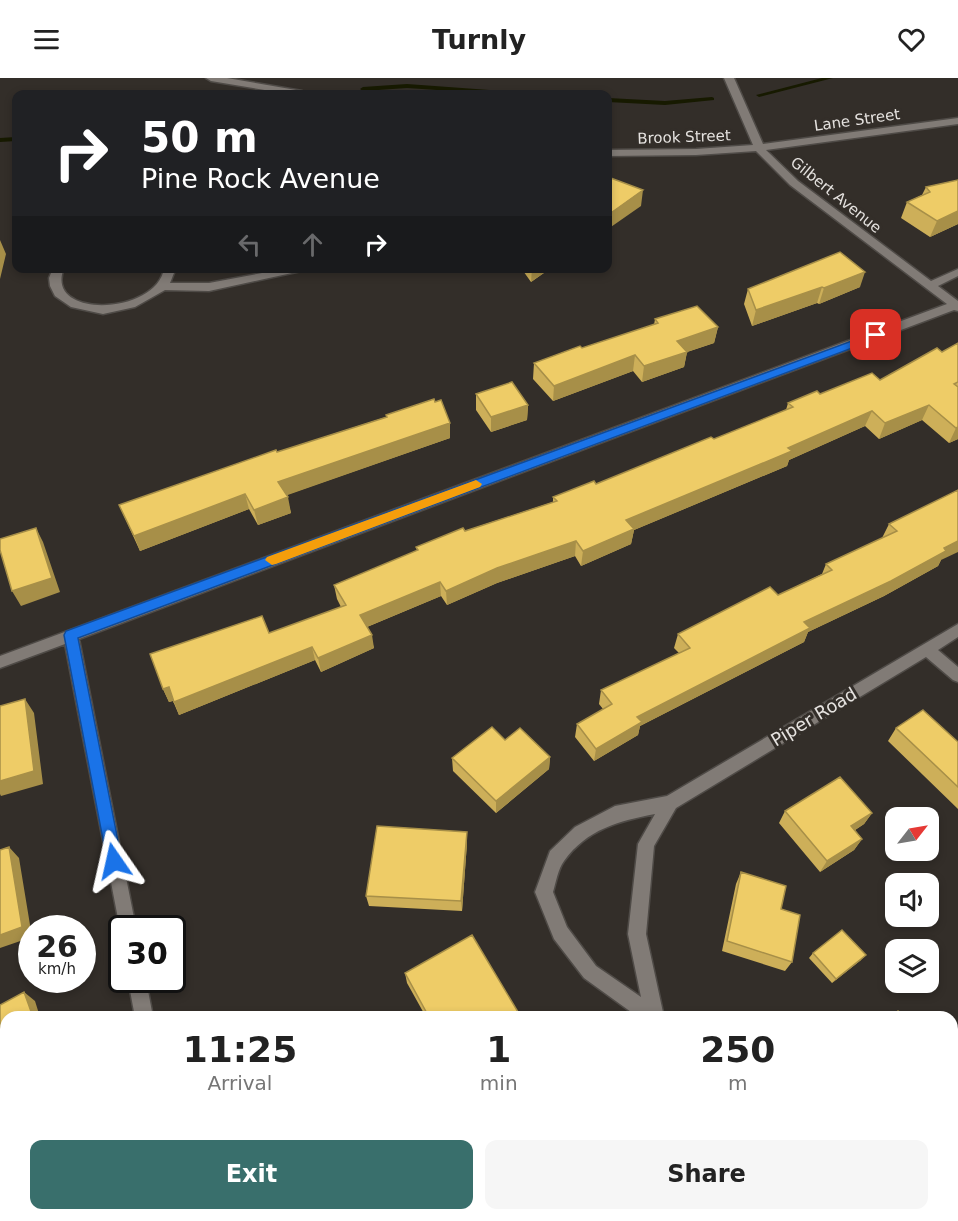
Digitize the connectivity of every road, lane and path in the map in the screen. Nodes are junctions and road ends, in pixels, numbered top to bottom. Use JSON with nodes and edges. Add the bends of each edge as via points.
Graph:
{"nodes":[{"id":1,"x":211,"y":78,"type":"edge"},
{"id":2,"x":729,"y":78,"type":"edge"},
{"id":3,"x":279,"y":90,"type":"edge"},
{"id":4,"x":958,"y":121,"type":"edge"},
{"id":5,"x":760,"y":149,"type":"junction"},
{"id":6,"x":612,"y":153,"type":"edge"},
{"id":7,"x":958,"y":272,"type":"edge"},
{"id":8,"x":56,"y":273,"type":"edge"},
{"id":9,"x":170,"y":273,"type":"edge"},
{"id":10,"x":283,"y":273,"type":"edge"},
{"id":11,"x":162,"y":286,"type":"junction"},
{"id":12,"x":929,"y":286,"type":"junction"},
{"id":13,"x":956,"y":306,"type":"edge"},
{"id":14,"x":958,"y":630,"type":"edge"},
{"id":15,"x":70,"y":635,"type":"junction"},
{"id":16,"x":927,"y":649,"type":"junction"},
{"id":17,"x":0,"y":662,"type":"edge"},
{"id":18,"x":958,"y":676,"type":"edge"},
{"id":19,"x":670,"y":803,"type":"junction"},
{"id":20,"x":124,"y":915,"type":"edge"},
{"id":21,"x":139,"y":993,"type":"edge"},
{"id":22,"x":143,"y":1011,"type":"edge"},
{"id":23,"x":646,"y":1011,"type":"edge"},
{"id":24,"x":654,"y":1011,"type":"edge"}],
"edges":[{"from":1,"to":3,"type":"street"},
{"from":2,"to":5,"type":"street","name":"Gilbert Avenue"},
{"from":4,"to":5,"type":"street","name":"Lane Street"},
{"from":5,"to":6,"type":"street","name":"Brook Street"},
{"from":5,"to":12,"type":"street","name":"Gilbert Avenue","via":[[794,183]]},
{"from":7,"to":12,"type":"street"},
{"from":8,"to":11,"type":"street","via":[[55,288],[64,299],[102,310],[126,307]]},
{"from":9,"to":11,"type":"street"},
{"from":10,"to":11,"type":"street","via":[[209,287]]},
{"from":12,"to":13,"type":"street","name":"Gilbert Avenue"},
{"from":13,"to":15,"type":"street"},
{"from":14,"to":16,"type":"street","name":"Piper Road"},
{"from":15,"to":17,"type":"street"},
{"from":15,"to":20,"type":"street"},
{"from":16,"to":18,"type":"street"},
{"from":16,"to":19,"type":"street","name":"Piper Road"},
{"from":19,"to":23,"type":"street","name":"Piper Road","via":[[615,814],[581,832],[556,857],[544,892],[560,933],[590,972]]},
{"from":19,"to":24,"type":"street","name":"Piper Road","via":[[646,844],[637,934]]},
{"from":21,"to":22,"type":"street"}]}
